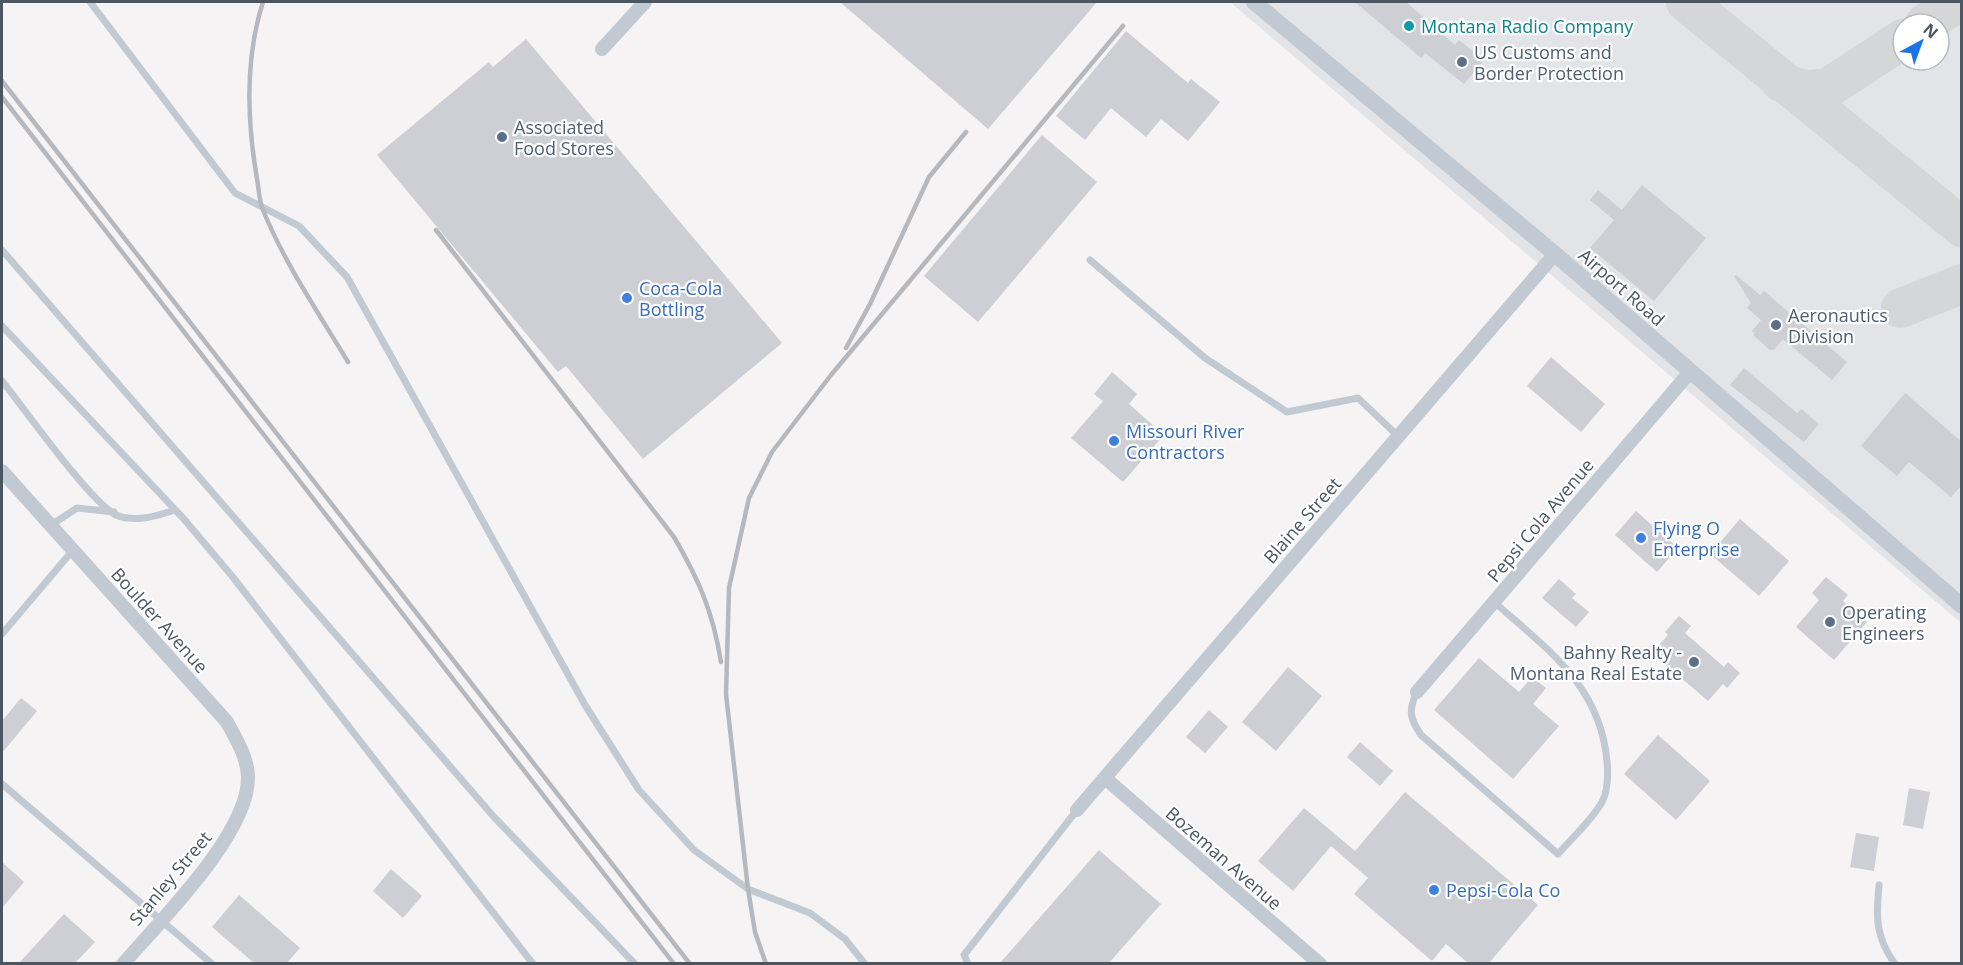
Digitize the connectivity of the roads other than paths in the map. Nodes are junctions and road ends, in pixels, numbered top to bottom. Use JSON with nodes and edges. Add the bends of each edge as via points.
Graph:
{"nodes":[{"id":1,"x":90,"y":2,"type":"edge"},
{"id":2,"x":645,"y":2,"type":"edge"},
{"id":3,"x":1254,"y":2,"type":"edge"},
{"id":4,"x":602,"y":49,"type":"dead end"},
{"id":5,"x":2,"y":250,"type":"edge"},
{"id":6,"x":1554,"y":254,"type":"junction"},
{"id":7,"x":1090,"y":260,"type":"dead end"},
{"id":8,"x":2,"y":326,"type":"edge"},
{"id":9,"x":1690,"y":372,"type":"junction"},
{"id":10,"x":2,"y":381,"type":"edge"},
{"id":11,"x":1398,"y":436,"type":"junction"},
{"id":12,"x":2,"y":471,"type":"edge"},
{"id":13,"x":175,"y":510,"type":"junction"},
{"id":14,"x":114,"y":512,"type":"junction"},
{"id":15,"x":51,"y":525,"type":"junction"},
{"id":16,"x":73,"y":550,"type":"junction"},
{"id":17,"x":1494,"y":602,"type":"junction"},
{"id":18,"x":1962,"y":606,"type":"edge"},
{"id":19,"x":2,"y":634,"type":"edge"},
{"id":20,"x":1417,"y":692,"type":"joint"},
{"id":21,"x":1105,"y":778,"type":"junction"},
{"id":22,"x":2,"y":784,"type":"edge"},
{"id":23,"x":1077,"y":810,"type":"joint"},
{"id":24,"x":240,"y":812,"type":"joint"},
{"id":25,"x":1879,"y":885,"type":"dead end"},
{"id":26,"x":160,"y":920,"type":"junction"},
{"id":27,"x":123,"y":963,"type":"edge"},
{"id":28,"x":212,"y":963,"type":"edge"},
{"id":29,"x":533,"y":963,"type":"edge"},
{"id":30,"x":635,"y":963,"type":"edge"},
{"id":31,"x":865,"y":963,"type":"edge"},
{"id":32,"x":968,"y":963,"type":"edge"},
{"id":33,"x":1320,"y":963,"type":"edge"},
{"id":34,"x":1894,"y":963,"type":"edge"}],
"edges":[{"from":1,"to":31,"type":"lane","via":[[235,194],[298,226],[347,277],[585,705],[639,790],[694,850],[748,889],[810,913],[845,939]]},
{"from":2,"to":4,"type":"street"},
{"from":3,"to":6,"type":"street","name":"Airport Road"},
{"from":5,"to":30,"type":"lane","via":[[487,808]]},
{"from":6,"to":9,"type":"street","name":"Airport Road"},
{"from":6,"to":11,"type":"street","name":"Blaine Street"},
{"from":7,"to":11,"type":"lane","via":[[1205,358],[1287,412],[1358,398]]},
{"from":8,"to":13,"type":"lane"},
{"from":9,"to":17,"type":"street","name":"Pepsi Cola Avenue"},
{"from":9,"to":18,"type":"street","name":"Airport Road"},
{"from":10,"to":14,"type":"lane","via":[[89,491]]},
{"from":11,"to":21,"type":"street","name":"Blaine Street"},
{"from":12,"to":15,"type":"street","name":"Boulder Avenue"},
{"from":13,"to":14,"type":"lane","via":[[145,519]]},
{"from":13,"to":29,"type":"lane","via":[[232,576]]},
{"from":14,"to":15,"type":"lane","via":[[77,508]]},
{"from":15,"to":16,"type":"street","name":"Boulder Avenue"},
{"from":16,"to":19,"type":"lane"},
{"from":16,"to":24,"type":"street","name":"Boulder Avenue","via":[[227,722],[247,768]]},
{"from":17,"to":20,"type":"street","name":"Pepsi Cola Avenue"},
{"from":17,"to":20,"type":"lane","via":[[1562,662],[1593,705],[1605,737],[1608,773],[1603,801],[1558,854],[1421,735],[1411,721],[1410,705]]},
{"from":21,"to":23,"type":"street","name":"Blaine Street"},
{"from":21,"to":33,"type":"street","name":"Bozeman Avenue"},
{"from":22,"to":26,"type":"lane"},
{"from":23,"to":32,"type":"lane","via":[[964,955]]},
{"from":24,"to":26,"type":"street","name":"Stanley Street","via":[[224,844]]},
{"from":25,"to":34,"type":"lane","via":[[1876,919],[1884,948]]},
{"from":26,"to":27,"type":"street","name":"Stanley Street"},
{"from":26,"to":28,"type":"lane"}]}
